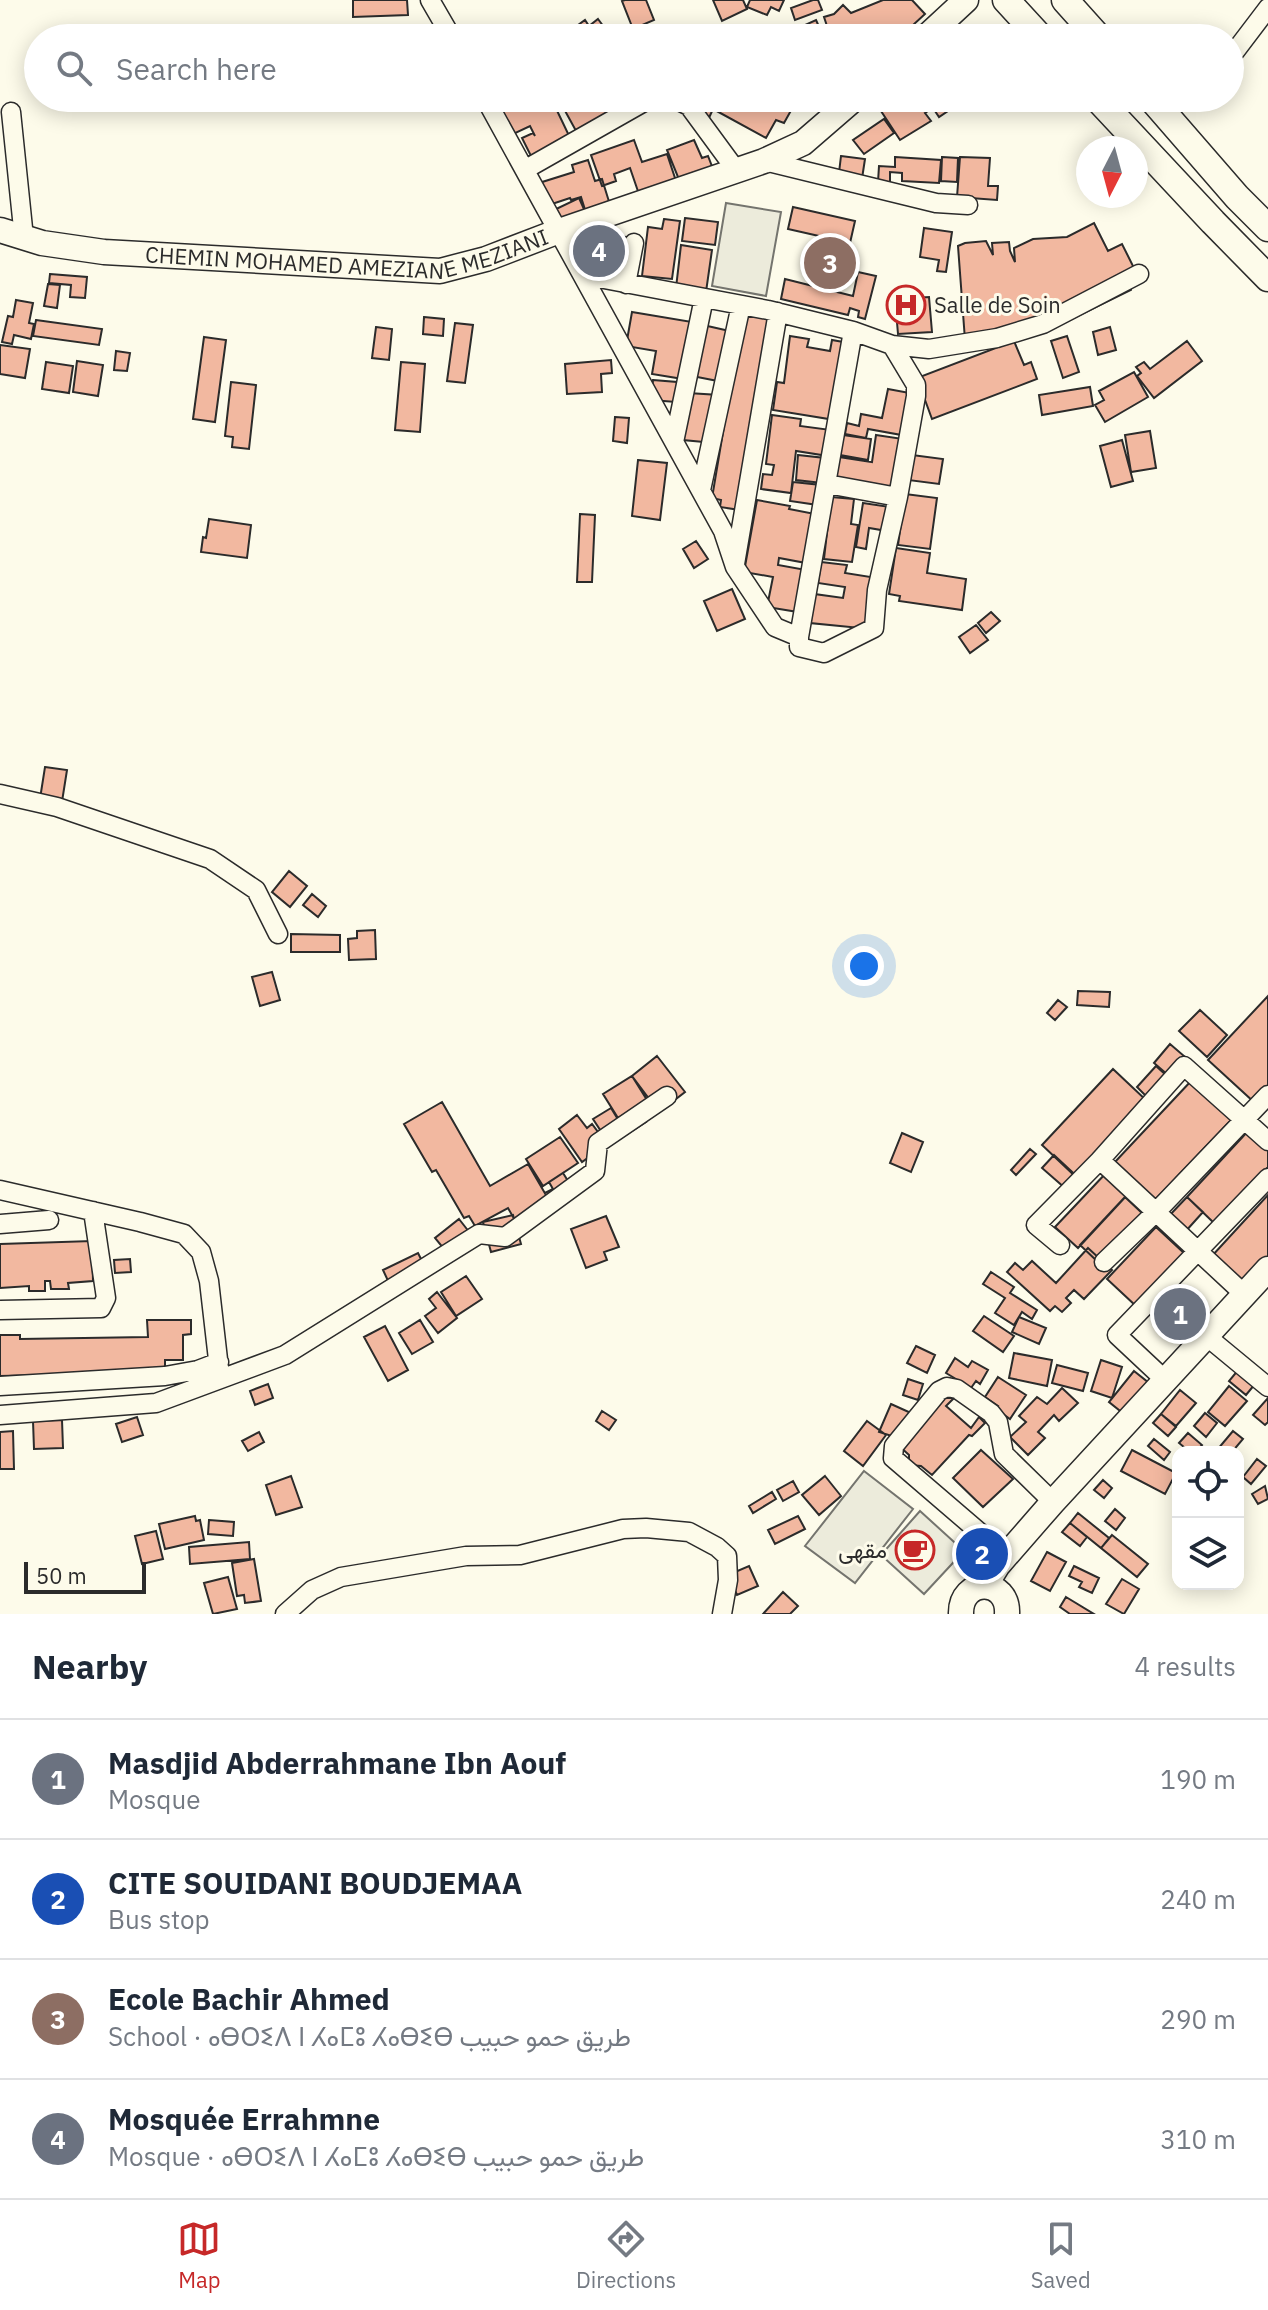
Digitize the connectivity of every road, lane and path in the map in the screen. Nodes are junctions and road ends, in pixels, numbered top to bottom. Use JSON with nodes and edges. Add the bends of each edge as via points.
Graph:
{"nodes":[{"id":1,"x":430,"y":0,"type":"edge"},
{"id":2,"x":966,"y":0,"type":"edge"},
{"id":3,"x":1006,"y":0,"type":"edge"},
{"id":4,"x":1065,"y":0,"type":"edge"},
{"id":5,"x":1268,"y":8,"type":"edge"},
{"id":6,"x":444,"y":24,"type":"edge"},
{"id":7,"x":941,"y":24,"type":"edge"},
{"id":8,"x":1028,"y":24,"type":"edge"},
{"id":9,"x":1086,"y":24,"type":"edge"},
{"id":10,"x":1244,"y":40,"type":"edge"},
{"id":11,"x":11,"y":112,"type":"dead end"},
{"id":12,"x":493,"y":112,"type":"edge"},
{"id":13,"x":626,"y":112,"type":"edge"},
{"id":14,"x":693,"y":112,"type":"edge"},
{"id":15,"x":839,"y":112,"type":"edge"},
{"id":16,"x":1110,"y":112,"type":"edge"},
{"id":17,"x":1163,"y":112,"type":"edge"},
{"id":18,"x":764,"y":161,"type":"junction"},
{"id":19,"x":526,"y":169,"type":"junction"},
{"id":20,"x":736,"y":170,"type":"junction"},
{"id":21,"x":968,"y":205,"type":"dead end"},
{"id":22,"x":1268,"y":228,"type":"edge"},
{"id":23,"x":0,"y":230,"type":"edge"},
{"id":24,"x":559,"y":231,"type":"junction"},
{"id":25,"x":24,"y":238,"type":"junction"},
{"id":26,"x":634,"y":243,"type":"dead end"},
{"id":27,"x":1139,"y":274,"type":"dead end"},
{"id":28,"x":583,"y":275,"type":"junction"},
{"id":29,"x":1268,"y":278,"type":"edge"},
{"id":30,"x":626,"y":284,"type":"junction"},
{"id":31,"x":704,"y":298,"type":"junction"},
{"id":32,"x":741,"y":305,"type":"junction"},
{"id":33,"x":778,"y":312,"type":"junction"},
{"id":34,"x":853,"y":331,"type":"junction"},
{"id":35,"x":892,"y":345,"type":"junction"},
{"id":36,"x":674,"y":442,"type":"junction"},
{"id":37,"x":827,"y":484,"type":"junction"},
{"id":38,"x":701,"y":490,"type":"junction"},
{"id":39,"x":898,"y":497,"type":"junction"},
{"id":40,"x":735,"y":567,"type":"junction"},
{"id":41,"x":799,"y":637,"type":"junction"},
{"id":42,"x":0,"y":794,"type":"edge"},
{"id":43,"x":278,"y":934,"type":"dead end"},
{"id":44,"x":1268,"y":1095,"type":"edge"},
{"id":45,"x":667,"y":1096,"type":"dead end"},
{"id":46,"x":1244,"y":1119,"type":"junction"},
{"id":47,"x":1268,"y":1141,"type":"edge"},
{"id":48,"x":1100,"y":1160,"type":"junction"},
{"id":49,"x":1268,"y":1178,"type":"edge"},
{"id":50,"x":0,"y":1190,"type":"edge"},
{"id":51,"x":93,"y":1211,"type":"junction"},
{"id":52,"x":1156,"y":1212,"type":"junction"},
{"id":53,"x":49,"y":1220,"type":"dead end"},
{"id":54,"x":0,"y":1224,"type":"edge"},
{"id":55,"x":1060,"y":1245,"type":"dead end"},
{"id":56,"x":1198,"y":1251,"type":"junction"},
{"id":57,"x":1104,"y":1262,"type":"dead end"},
{"id":58,"x":1268,"y":1269,"type":"edge"},
{"id":59,"x":1244,"y":1294,"type":"junction"},
{"id":60,"x":0,"y":1310,"type":"edge"},
{"id":61,"x":1205,"y":1335,"type":"junction"},
{"id":62,"x":220,"y":1370,"type":"junction"},
{"id":63,"x":1165,"y":1380,"type":"junction"},
{"id":64,"x":0,"y":1386,"type":"edge"},
{"id":65,"x":1268,"y":1387,"type":"edge"},
{"id":66,"x":0,"y":1415,"type":"edge"},
{"id":67,"x":1053,"y":1502,"type":"junction"},
{"id":68,"x":1006,"y":1555,"type":"junction"},
{"id":69,"x":1006,"y":1604,"type":"edge"},
{"id":70,"x":959,"y":1613,"type":"edge"},
{"id":71,"x":285,"y":1614,"type":"edge"},
{"id":72,"x":722,"y":1614,"type":"edge"}],
"edges":[{"from":1,"to":6,"type":"street"},
{"from":2,"to":7,"type":"main road"},
{"from":3,"to":8,"type":"highway"},
{"from":4,"to":9,"type":"highway"},
{"from":5,"to":10,"type":"street"},
{"from":11,"to":25,"type":"street"},
{"from":12,"to":19,"type":"street"},
{"from":13,"to":19,"type":"street"},
{"from":14,"to":20,"type":"street"},
{"from":15,"to":18,"type":"main road","name":"CHEMIN MOHAMED AMEZIANE MEZIANI","via":[[803,143]]},
{"from":16,"to":29,"type":"highway"},
{"from":17,"to":22,"type":"highway"},
{"from":18,"to":20,"type":"main road","name":"CHEMIN MOHAMED AMEZIANE MEZIANI"},
{"from":18,"to":21,"type":"street","via":[[936,203]]},
{"from":19,"to":24,"type":"street"},
{"from":20,"to":24,"type":"main road","name":"CHEMIN MOHAMED AMEZIANE MEZIANI"},
{"from":23,"to":25,"type":"main road","name":"CHEMIN MOHAMED AMEZIANE MEZIANI"},
{"from":24,"to":25,"type":"main road","name":"CHEMIN MOHAMED AMEZIANE MEZIANI","via":[[440,271],[104,252]]},
{"from":24,"to":28,"type":"street"},
{"from":26,"to":30,"type":"street"},
{"from":27,"to":35,"type":"street","via":[[1043,324],[997,338],[929,349]]},
{"from":28,"to":30,"type":"street"},
{"from":28,"to":36,"type":"street"},
{"from":30,"to":31,"type":"street"},
{"from":31,"to":32,"type":"street"},
{"from":31,"to":36,"type":"street"},
{"from":32,"to":33,"type":"street"},
{"from":32,"to":38,"type":"street"},
{"from":33,"to":34,"type":"street"},
{"from":33,"to":40,"type":"street"},
{"from":34,"to":35,"type":"street"},
{"from":34,"to":37,"type":"street"},
{"from":35,"to":39,"type":"street","via":[[916,385]]},
{"from":36,"to":38,"type":"street"},
{"from":37,"to":39,"type":"street"},
{"from":37,"to":41,"type":"street"},
{"from":38,"to":40,"type":"street"},
{"from":39,"to":41,"type":"street","via":[[874,628],[824,653],[799,647]]},
{"from":40,"to":41,"type":"street","via":[[775,627]]},
{"from":42,"to":43,"type":"street","via":[[57,807],[210,859],[256,890]]},
{"from":44,"to":46,"type":"street"},
{"from":45,"to":62,"type":"street","via":[[598,1143],[595,1171],[505,1237],[479,1234],[285,1355]]},
{"from":46,"to":47,"type":"street"},
{"from":46,"to":48,"type":"street","via":[[1184,1066]]},
{"from":46,"to":52,"type":"street"},
{"from":48,"to":52,"type":"street"},
{"from":48,"to":55,"type":"street","via":[[1036,1225]]},
{"from":49,"to":56,"type":"street"},
{"from":50,"to":51,"type":"street"},
{"from":51,"to":60,"type":"street","via":[[106,1298],[101,1308]]},
{"from":51,"to":62,"type":"street","via":[[184,1234],[201,1252]]},
{"from":52,"to":56,"type":"street"},
{"from":52,"to":57,"type":"street"},
{"from":53,"to":54,"type":"street"},
{"from":56,"to":59,"type":"street"},
{"from":56,"to":63,"type":"street","via":[[1117,1335]]},
{"from":58,"to":59,"type":"main road"},
{"from":59,"to":61,"type":"main road"},
{"from":61,"to":63,"type":"main road"},
{"from":61,"to":65,"type":"street"},
{"from":62,"to":64,"type":"street"},
{"from":62,"to":66,"type":"street","via":[[156,1403]]},
{"from":63,"to":67,"type":"main road"},
{"from":67,"to":68,"type":"main road"},
{"from":67,"to":68,"type":"street","via":[[1004,1454],[991,1413],[957,1389],[939,1391],[894,1446],[893,1458]]},
{"from":68,"to":69,"type":"main road","via":[[991,1574]]},
{"from":69,"to":70,"type":"main road","via":[[970,1591]]},
{"from":71,"to":72,"type":"street","via":[[312,1590],[341,1577],[466,1556],[520,1555],[600,1533],[646,1528],[689,1532],[727,1556]]}]}
